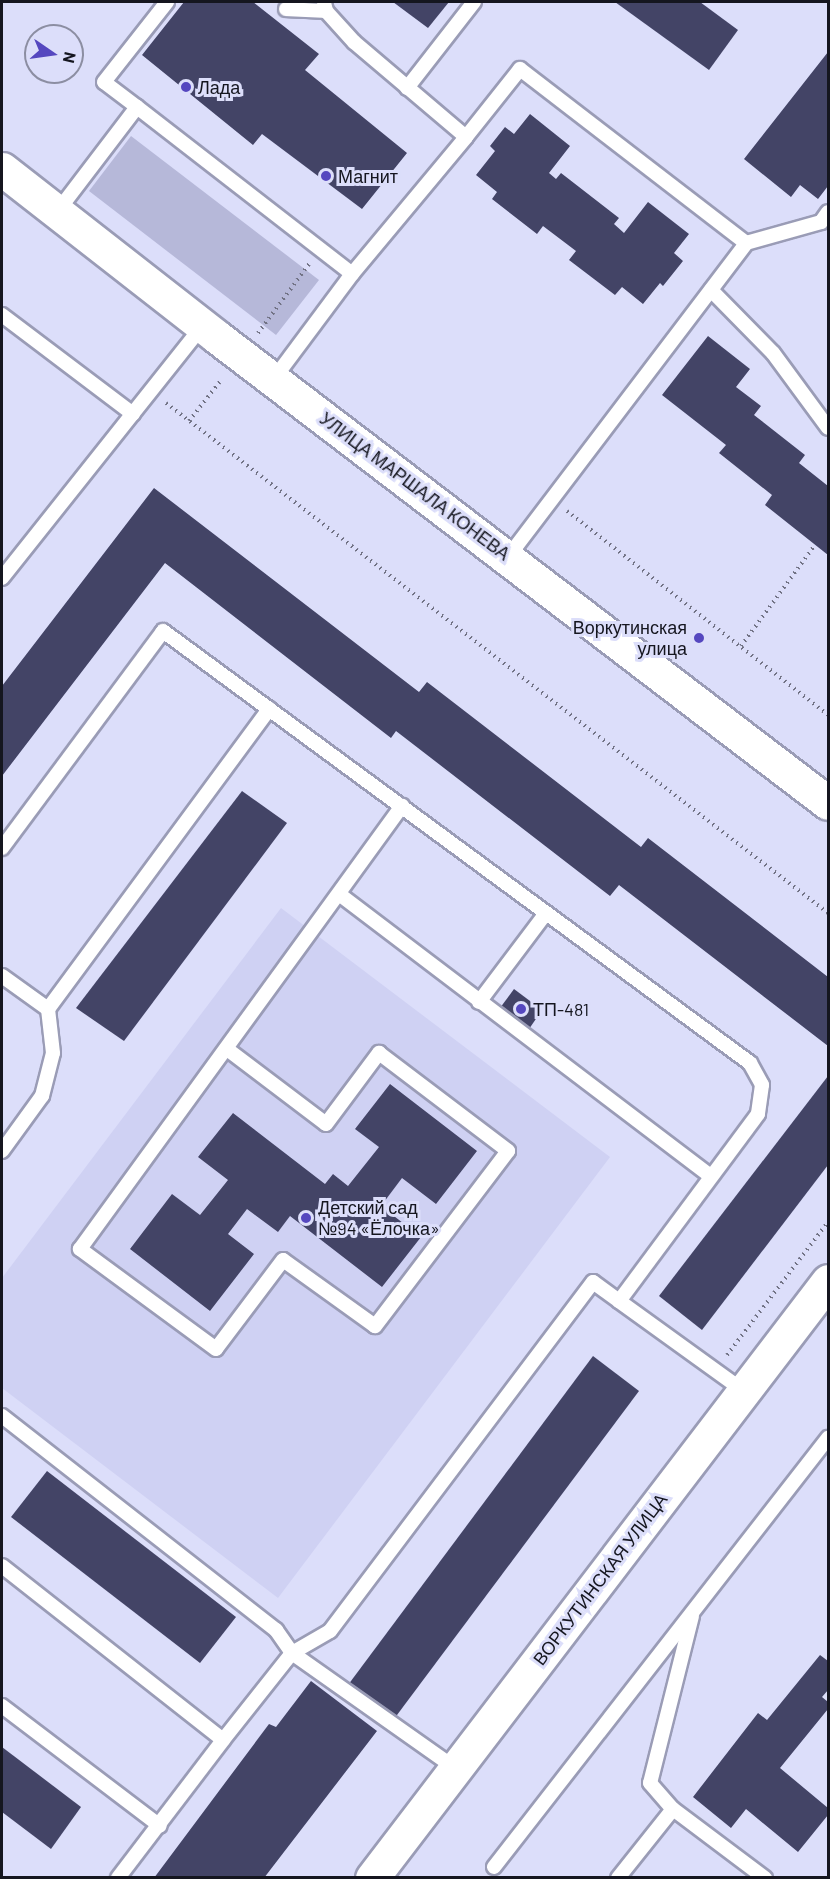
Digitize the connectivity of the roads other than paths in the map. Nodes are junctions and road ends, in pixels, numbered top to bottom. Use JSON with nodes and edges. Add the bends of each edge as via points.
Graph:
{"nodes":[{"id":1,"x":167,"y":2,"type":"edge"},
{"id":2,"x":474,"y":2,"type":"edge"},
{"id":3,"x":285,"y":4,"type":"edge"},
{"id":4,"x":325,"y":6,"type":"edge"},
{"id":5,"x":407,"y":88,"type":"junction"},
{"id":6,"x":137,"y":107,"type":"junction"},
{"id":7,"x":466,"y":137,"type":"junction"},
{"id":8,"x":2,"y":169,"type":"edge"},
{"id":9,"x":57,"y":212,"type":"junction"},
{"id":10,"x":828,"y":212,"type":"edge"},
{"id":11,"x":746,"y":243,"type":"junction"},
{"id":12,"x":352,"y":274,"type":"junction"},
{"id":13,"x":711,"y":290,"type":"junction"},
{"id":14,"x":2,"y":315,"type":"edge"},
{"id":15,"x":203,"y":325,"type":"junction"},
{"id":16,"x":273,"y":380,"type":"junction"},
{"id":17,"x":133,"y":414,"type":"junction"},
{"id":18,"x":828,"y":428,"type":"edge"},
{"id":19,"x":508,"y":557,"type":"junction"},
{"id":20,"x":2,"y":578,"type":"edge"},
{"id":21,"x":269,"y":709,"type":"junction"},
{"id":22,"x":828,"y":803,"type":"edge"},
{"id":23,"x":402,"y":806,"type":"junction"},
{"id":24,"x":2,"y":848,"type":"edge"},
{"id":25,"x":339,"y":894,"type":"junction"},
{"id":26,"x":546,"y":913,"type":"junction"},
{"id":27,"x":2,"y":976,"type":"edge"},
{"id":28,"x":479,"y":1002,"type":"junction"},
{"id":29,"x":48,"y":1009,"type":"junction"},
{"id":30,"x":227,"y":1049,"type":"junction"},
{"id":31,"x":2,"y":1151,"type":"edge"},
{"id":32,"x":711,"y":1176,"type":"junction"},
{"id":33,"x":828,"y":1281,"type":"edge"},
{"id":34,"x":619,"y":1301,"type":"junction"},
{"id":35,"x":744,"y":1390,"type":"junction"},
{"id":36,"x":2,"y":1416,"type":"edge"},
{"id":37,"x":828,"y":1438,"type":"edge"},
{"id":38,"x":2,"y":1566,"type":"edge"},
{"id":39,"x":693,"y":1611,"type":"junction"},
{"id":40,"x":292,"y":1653,"type":"junction"},
{"id":41,"x":2,"y":1706,"type":"edge"},
{"id":42,"x":223,"y":1740,"type":"junction"},
{"id":43,"x":455,"y":1768,"type":"junction"},
{"id":44,"x":673,"y":1809,"type":"junction"},
{"id":45,"x":160,"y":1826,"type":"junction"},
{"id":46,"x":494,"y":1867,"type":"dead end"},
{"id":47,"x":118,"y":1878,"type":"edge"},
{"id":48,"x":372,"y":1878,"type":"edge"},
{"id":49,"x":618,"y":1878,"type":"edge"},
{"id":50,"x":765,"y":1878,"type":"edge"}],
"edges":[{"from":1,"to":6,"type":"lane","via":[[104,82]]},
{"from":2,"to":5,"type":"lane"},
{"from":3,"to":4,"type":"lane"},
{"from":4,"to":5,"type":"lane","via":[[354,42]]},
{"from":5,"to":7,"type":"lane"},
{"from":6,"to":9,"type":"lane"},
{"from":6,"to":12,"type":"lane"},
{"from":7,"to":11,"type":"lane","via":[[520,69]]},
{"from":7,"to":12,"type":"lane"},
{"from":8,"to":9,"type":"main road","name":"УЛИЦА МАРШАЛА КОНЕВА"},
{"from":9,"to":15,"type":"main road","name":"УЛИЦА МАРШАЛА КОНЕВА"},
{"from":10,"to":11,"type":"lane","via":[[821,222]]},
{"from":11,"to":13,"type":"lane"},
{"from":12,"to":16,"type":"lane"},
{"from":13,"to":18,"type":"lane","via":[[773,354]]},
{"from":13,"to":19,"type":"lane"},
{"from":14,"to":17,"type":"lane"},
{"from":15,"to":16,"type":"main road","name":"УЛИЦА МАРШАЛА КОНЕВА"},
{"from":15,"to":17,"type":"lane"},
{"from":16,"to":19,"type":"main road","name":"УЛИЦА МАРШАЛА КОНЕВА"},
{"from":17,"to":20,"type":"lane"},
{"from":19,"to":22,"type":"main road","name":"УЛИЦА МАРШАЛА КОНЕВА"},
{"from":21,"to":23,"type":"lane"},
{"from":21,"to":24,"type":"lane","via":[[163,631]]},
{"from":21,"to":29,"type":"lane"},
{"from":23,"to":25,"type":"lane"},
{"from":23,"to":26,"type":"lane"},
{"from":25,"to":28,"type":"lane"},
{"from":25,"to":30,"type":"lane"},
{"from":26,"to":28,"type":"lane"},
{"from":26,"to":32,"type":"lane","via":[[750,1063],[762,1085],[758,1114]]},
{"from":27,"to":29,"type":"lane"},
{"from":28,"to":32,"type":"lane"},
{"from":29,"to":31,"type":"lane","via":[[53,1053],[42,1096]]},
{"from":30,"to":30,"type":"lane","via":[[80,1250],[216,1349],[283,1260],[375,1326],[508,1151],[379,1053],[326,1124]]},
{"from":32,"to":34,"type":"lane"},
{"from":33,"to":35,"type":"main road","name":"ВОРКУТИНСКАЯ УЛИЦА"},
{"from":34,"to":35,"type":"lane"},
{"from":34,"to":40,"type":"lane","via":[[593,1282],[330,1631]]},
{"from":35,"to":43,"type":"main road","name":"ВОРКУТИНСКАЯ УЛИЦА"},
{"from":36,"to":40,"type":"lane","via":[[276,1630]]},
{"from":37,"to":39,"type":"lane"},
{"from":38,"to":42,"type":"lane"},
{"from":39,"to":44,"type":"lane","via":[[650,1784]]},
{"from":39,"to":46,"type":"lane"},
{"from":40,"to":42,"type":"lane"},
{"from":40,"to":43,"type":"lane"},
{"from":41,"to":45,"type":"lane"},
{"from":42,"to":45,"type":"lane"},
{"from":43,"to":48,"type":"main road","name":"ВОРКУТИНСКАЯ УЛИЦА"},
{"from":44,"to":49,"type":"lane"},
{"from":44,"to":50,"type":"lane"},
{"from":45,"to":47,"type":"lane"}]}
